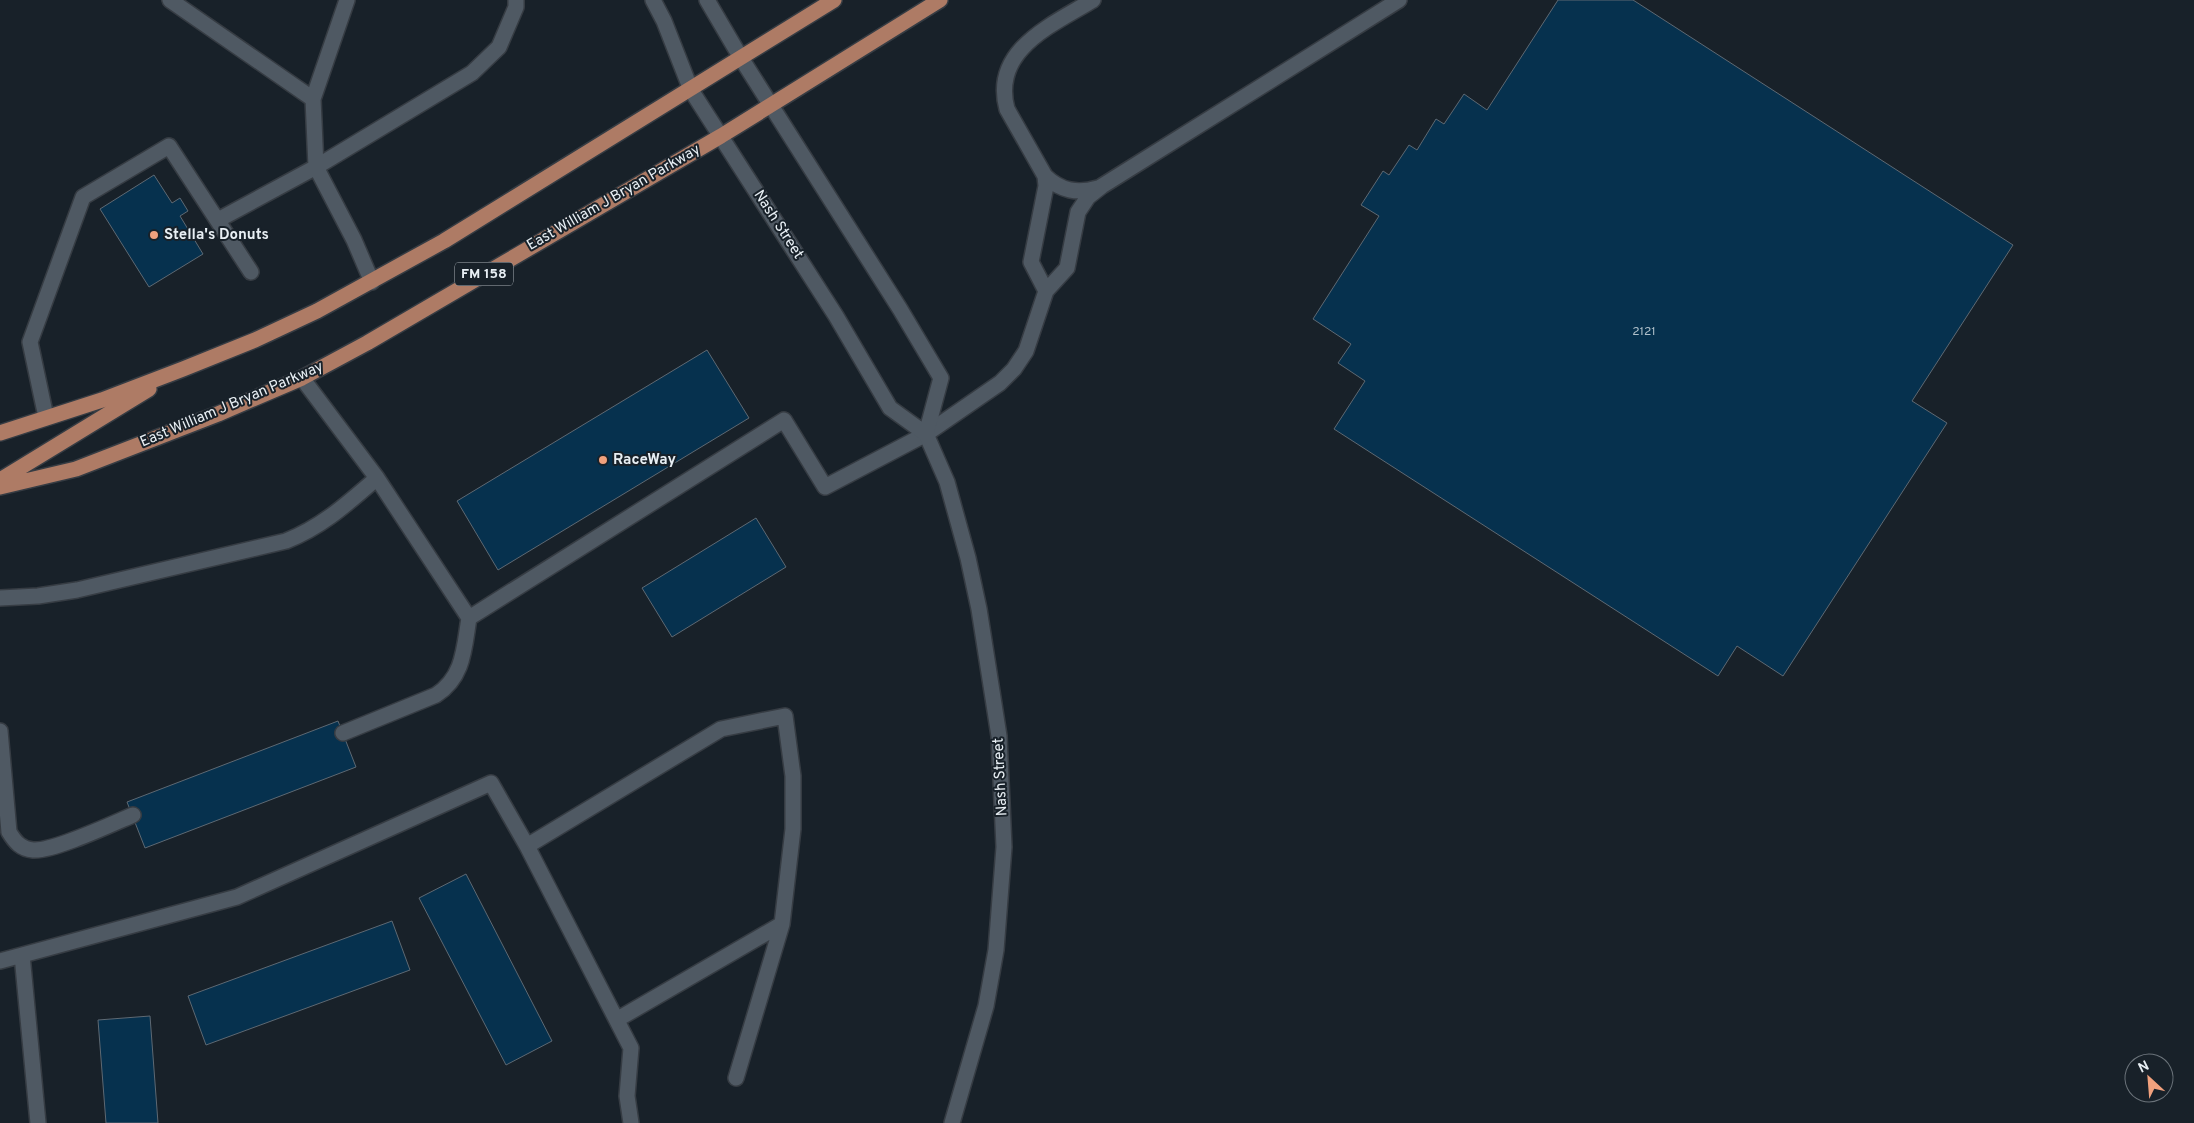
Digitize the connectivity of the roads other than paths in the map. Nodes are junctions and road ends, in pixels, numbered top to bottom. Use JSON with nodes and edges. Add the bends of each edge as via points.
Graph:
{"nodes":[{"id":1,"x":170,"y":0,"type":"edge"},
{"id":2,"x":347,"y":0,"type":"edge"},
{"id":3,"x":516,"y":0,"type":"edge"},
{"id":4,"x":652,"y":0,"type":"edge"},
{"id":5,"x":707,"y":0,"type":"edge"},
{"id":6,"x":834,"y":0,"type":"edge"},
{"id":7,"x":940,"y":0,"type":"edge"},
{"id":8,"x":1093,"y":0,"type":"edge"},
{"id":9,"x":1400,"y":0,"type":"edge"},
{"id":10,"x":742,"y":58,"type":"junction"},
{"id":11,"x":691,"y":90,"type":"junction"},
{"id":12,"x":313,"y":99,"type":"junction"},
{"id":13,"x":771,"y":104,"type":"junction"},
{"id":14,"x":721,"y":136,"type":"junction"},
{"id":15,"x":316,"y":167,"type":"junction"},
{"id":16,"x":1045,"y":176,"type":"junction"},
{"id":17,"x":1102,"y":186,"type":"junction"},
{"id":18,"x":218,"y":220,"type":"junction"},
{"id":19,"x":250,"y":272,"type":"dead end"},
{"id":20,"x":372,"y":282,"type":"junction"},
{"id":21,"x":1046,"y":291,"type":"junction"},
{"id":22,"x":183,"y":369,"type":"junction"},
{"id":23,"x":302,"y":378,"type":"junction"},
{"id":24,"x":46,"y":417,"type":"junction"},
{"id":25,"x":0,"y":433,"type":"edge"},
{"id":26,"x":926,"y":434,"type":"junction"},
{"id":27,"x":376,"y":478,"type":"junction"},
{"id":28,"x":0,"y":480,"type":"edge"},
{"id":29,"x":0,"y":487,"type":"edge"},
{"id":30,"x":0,"y":598,"type":"edge"},
{"id":31,"x":469,"y":618,"type":"junction"},
{"id":32,"x":0,"y":731,"type":"edge"},
{"id":33,"x":343,"y":734,"type":"dead end"},
{"id":34,"x":133,"y":815,"type":"dead end"},
{"id":35,"x":527,"y":846,"type":"junction"},
{"id":36,"x":782,"y":924,"type":"junction"},
{"id":37,"x":22,"y":955,"type":"junction"},
{"id":38,"x":0,"y":961,"type":"edge"},
{"id":39,"x":618,"y":1019,"type":"junction"},
{"id":40,"x":736,"y":1078,"type":"dead end"},
{"id":41,"x":38,"y":1123,"type":"edge"},
{"id":42,"x":631,"y":1123,"type":"edge"},
{"id":43,"x":952,"y":1123,"type":"edge"}],
"edges":[{"from":1,"to":12,"type":"street"},
{"from":2,"to":12,"type":"street"},
{"from":3,"to":15,"type":"street","via":[[516,8],[499,47],[472,73]]},
{"from":4,"to":11,"type":"street","name":"Nash Street","via":[[664,21]]},
{"from":5,"to":10,"type":"street"},
{"from":6,"to":10,"type":"main road"},
{"from":7,"to":13,"type":"main road","name":"East William J Bryan Parkway","number":"FM 158"},
{"from":8,"to":16,"type":"street","via":[[1030,39],[1010,65],[1004,96],[1007,108]]},
{"from":9,"to":17,"type":"street"},
{"from":10,"to":11,"type":"main road"},
{"from":10,"to":13,"type":"street"},
{"from":11,"to":14,"type":"street","name":"Nash Street"},
{"from":11,"to":20,"type":"main road"},
{"from":12,"to":15,"type":"street"},
{"from":13,"to":14,"type":"main road","name":"East William J Bryan Parkway","number":"FM 158"},
{"from":13,"to":26,"type":"street","via":[[941,378]]},
{"from":14,"to":23,"type":"main road","name":"East William J Bryan Parkway","number":"FM 158"},
{"from":14,"to":26,"type":"street","name":"Nash Street","via":[[836,316],[890,408]]},
{"from":15,"to":18,"type":"street"},
{"from":15,"to":20,"type":"street"},
{"from":16,"to":17,"type":"street","via":[[1070,191],[1082,192]]},
{"from":16,"to":21,"type":"street","via":[[1046,186],[1031,262]]},
{"from":17,"to":21,"type":"street","via":[[1078,212],[1067,268]]},
{"from":18,"to":19,"type":"street"},
{"from":18,"to":24,"type":"street","via":[[169,146],[83,197],[30,342]]},
{"from":20,"to":22,"type":"main road","via":[[263,336]]},
{"from":21,"to":26,"type":"street","via":[[1026,351],[1014,369],[1000,383]]},
{"from":22,"to":24,"type":"main road"},
{"from":22,"to":28,"type":"main road"},
{"from":23,"to":27,"type":"street"},
{"from":23,"to":29,"type":"main road","name":"East William J Bryan Parkway","number":"FM 158","via":[[76,469]]},
{"from":24,"to":25,"type":"main road"},
{"from":26,"to":31,"type":"street","via":[[825,487],[784,420]]},
{"from":26,"to":43,"type":"street","name":"Nash Street","via":[[947,482],[979,609],[999,736],[1002,789],[1004,846],[996,950],[980,1029]]},
{"from":27,"to":30,"type":"street","via":[[336,513],[305,534],[286,541],[77,590]]},
{"from":27,"to":31,"type":"street"},
{"from":31,"to":33,"type":"street","via":[[462,665],[447,688]]},
{"from":32,"to":34,"type":"street","via":[[9,832],[24,848],[45,850]]},
{"from":35,"to":36,"type":"street","via":[[721,730],[785,716],[793,776],[794,830]]},
{"from":35,"to":37,"type":"street","via":[[491,783],[237,897]]},
{"from":35,"to":39,"type":"street"},
{"from":36,"to":39,"type":"street"},
{"from":36,"to":40,"type":"street"},
{"from":37,"to":38,"type":"street"},
{"from":37,"to":41,"type":"street"},
{"from":39,"to":42,"type":"street","via":[[631,1048],[627,1096]]}]}
